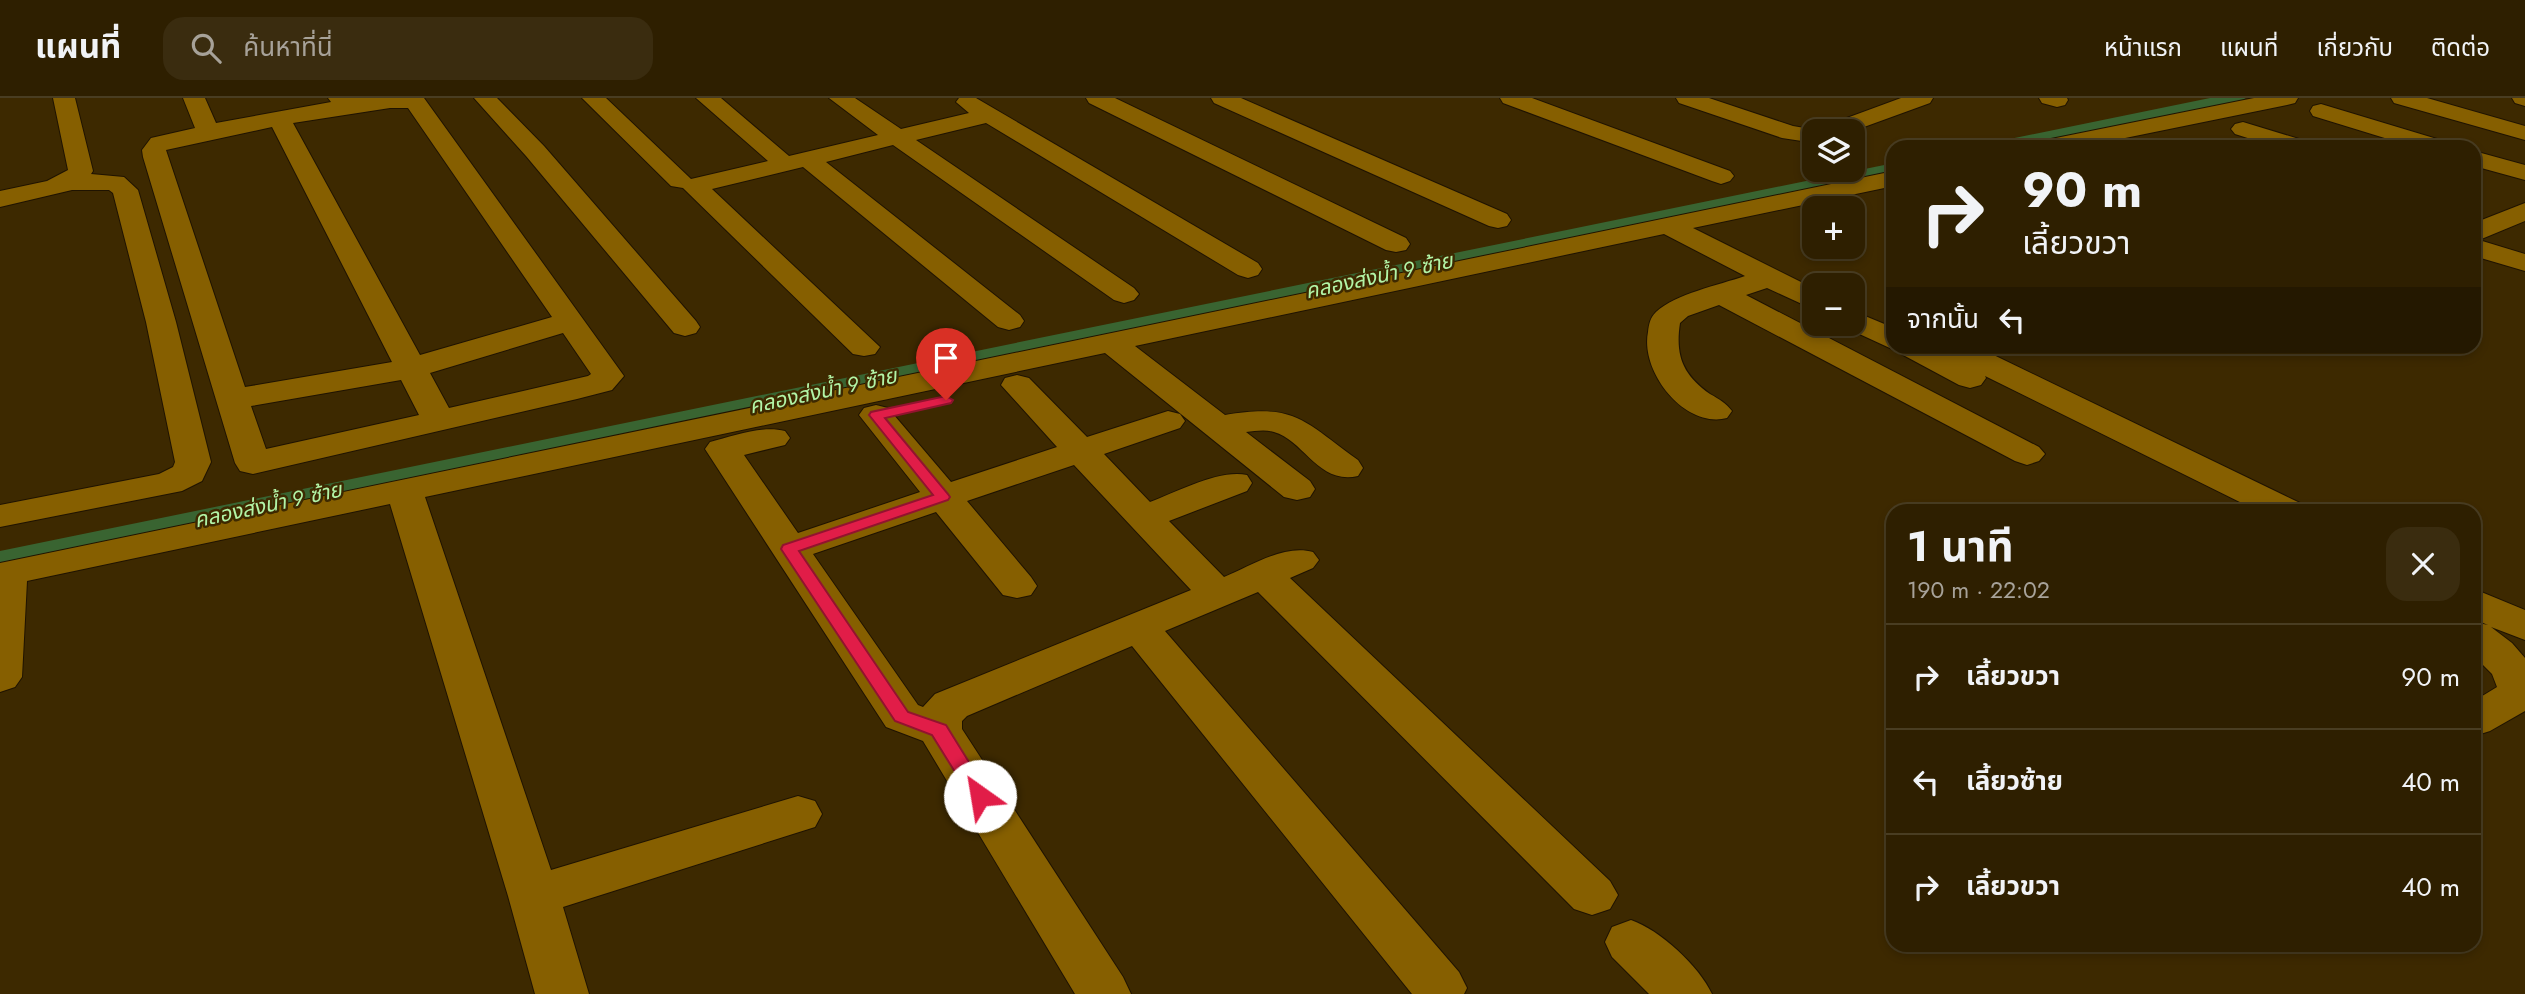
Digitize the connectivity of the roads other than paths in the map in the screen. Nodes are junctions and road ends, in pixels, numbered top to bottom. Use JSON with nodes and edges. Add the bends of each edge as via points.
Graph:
{"nodes":[{"id":1,"x":64,"y":98,"type":"edge"},
{"id":2,"x":194,"y":98,"type":"edge"},
{"id":3,"x":485,"y":98,"type":"edge"},
{"id":4,"x":593,"y":98,"type":"edge"},
{"id":5,"x":707,"y":98,"type":"edge"},
{"id":6,"x":840,"y":98,"type":"edge"},
{"id":7,"x":961,"y":98,"type":"edge"},
{"id":8,"x":1097,"y":98,"type":"edge"},
{"id":9,"x":1222,"y":98,"type":"edge"},
{"id":10,"x":1511,"y":98,"type":"edge"},
{"id":11,"x":1687,"y":98,"type":"edge"},
{"id":12,"x":1922,"y":98,"type":"edge"},
{"id":13,"x":2287,"y":98,"type":"edge"},
{"id":14,"x":2402,"y":98,"type":"edge"},
{"id":15,"x":342,"y":102,"type":"edge"},
{"id":16,"x":2321,"y":111,"type":"dead end"},
{"id":17,"x":990,"y":116,"type":"junction"},
{"id":18,"x":279,"y":118,"type":"junction"},
{"id":19,"x":1269,"y":119,"type":"junction"},
{"id":20,"x":1865,"y":119,"type":"edge"},
{"id":21,"x":2243,"y":129,"type":"dead end"},
{"id":22,"x":208,"y":132,"type":"junction"},
{"id":23,"x":2525,"y":133,"type":"edge"},
{"id":24,"x":1802,"y":134,"type":"edge"},
{"id":25,"x":897,"y":137,"type":"junction"},
{"id":26,"x":2080,"y":140,"type":"edge"},
{"id":27,"x":2278,"y":140,"type":"edge"},
{"id":28,"x":2416,"y":140,"type":"edge"},
{"id":29,"x":1184,"y":141,"type":"junction"},
{"id":30,"x":777,"y":156,"type":"dead end"},
{"id":31,"x":808,"y":159,"type":"junction"},
{"id":32,"x":2481,"y":160,"type":"edge"},
{"id":33,"x":2525,"y":173,"type":"edge"},
{"id":34,"x":1721,"y":176,"type":"dead end"},
{"id":35,"x":1886,"y":180,"type":"edge"},
{"id":36,"x":680,"y":181,"type":"dead end"},
{"id":37,"x":69,"y":183,"type":"junction"},
{"id":38,"x":0,"y":199,"type":"edge"},
{"id":39,"x":2485,"y":204,"type":"dead end"},
{"id":40,"x":2523,"y":214,"type":"edge"},
{"id":41,"x":1498,"y":220,"type":"dead end"},
{"id":42,"x":1677,"y":222,"type":"junction"},
{"id":43,"x":2481,"y":230,"type":"edge"},
{"id":44,"x":1396,"y":244,"type":"dead end"},
{"id":45,"x":2481,"y":249,"type":"edge"},
{"id":46,"x":2525,"y":263,"type":"edge"},
{"id":47,"x":1248,"y":269,"type":"dead end"},
{"id":48,"x":1802,"y":276,"type":"edge"},
{"id":49,"x":1768,"y":278,"type":"junction"},
{"id":50,"x":1719,"y":293,"type":"junction"},
{"id":51,"x":1124,"y":294,"type":"dead end"},
{"id":52,"x":1802,"y":295,"type":"edge"},
{"id":53,"x":1865,"y":306,"type":"edge"},
{"id":54,"x":1886,"y":315,"type":"edge"},
{"id":55,"x":571,"y":321,"type":"junction"},
{"id":56,"x":1009,"y":321,"type":"dead end"},
{"id":57,"x":1865,"y":326,"type":"edge"},
{"id":58,"x":685,"y":327,"type":"dead end"},
{"id":59,"x":1886,"y":336,"type":"edge"},
{"id":60,"x":864,"y":347,"type":"dead end"},
{"id":61,"x":1108,"y":353,"type":"junction"},
{"id":62,"x":1944,"y":355,"type":"edge"},
{"id":63,"x":412,"y":368,"type":"junction"},
{"id":64,"x":1017,"y":384,"type":"junction"},
{"id":65,"x":1891,"y":384,"type":"junction"},
{"id":66,"x":232,"y":399,"type":"junction"},
{"id":67,"x":1715,"y":411,"type":"dead end"},
{"id":68,"x":876,"y":415,"type":"junction"},
{"id":69,"x":438,"y":419,"type":"junction"},
{"id":70,"x":1168,"y":421,"type":"dead end"},
{"id":71,"x":1217,"y":427,"type":"junction"},
{"id":72,"x":1081,"y":451,"type":"junction"},
{"id":73,"x":2027,"y":454,"type":"dead end"},
{"id":74,"x":1345,"y":468,"type":"dead end"},
{"id":75,"x":1234,"y":483,"type":"dead end"},
{"id":76,"x":1297,"y":489,"type":"dead end"},
{"id":77,"x":404,"y":490,"type":"junction"},
{"id":78,"x":943,"y":497,"type":"junction"},
{"id":79,"x":2225,"y":504,"type":"edge"},
{"id":80,"x":2272,"y":504,"type":"edge"},
{"id":81,"x":0,"y":516,"type":"edge"},
{"id":82,"x":1144,"y":517,"type":"junction"},
{"id":83,"x":789,"y":549,"type":"junction"},
{"id":84,"x":4,"y":574,"type":"edge"},
{"id":85,"x":1017,"y":586,"type":"dead end"},
{"id":86,"x":1218,"y":594,"type":"junction"},
{"id":87,"x":2481,"y":605,"type":"edge"},
{"id":88,"x":1139,"y":627,"type":"junction"},
{"id":89,"x":2525,"y":627,"type":"edge"},
{"id":90,"x":2481,"y":640,"type":"edge"},
{"id":91,"x":0,"y":677,"type":"edge"},
{"id":92,"x":2481,"y":717,"type":"edge"},
{"id":93,"x":939,"y":730,"type":"junction"},
{"id":94,"x":798,"y":814,"type":"dead end"},
{"id":95,"x":1592,"y":895,"type":"dead end"},
{"id":96,"x":534,"y":896,"type":"junction"},
{"id":97,"x":1631,"y":942,"type":"dead end"},
{"id":98,"x":1440,"y":988,"type":"dead end"},
{"id":99,"x":562,"y":994,"type":"edge"},
{"id":100,"x":1104,"y":994,"type":"edge"},
{"id":101,"x":1685,"y":994,"type":"edge"}],
"edges":[{"from":1,"to":37,"type":"street","via":[[81,171]]},
{"from":2,"to":22,"type":"street"},
{"from":3,"to":58,"type":"street"},
{"from":4,"to":36,"type":"street"},
{"from":5,"to":30,"type":"street"},
{"from":6,"to":25,"type":"street"},
{"from":7,"to":17,"type":"street"},
{"from":8,"to":29,"type":"street"},
{"from":9,"to":19,"type":"street"},
{"from":10,"to":34,"type":"street"},
{"from":11,"to":24,"type":"street"},
{"from":12,"to":20,"type":"street"},
{"from":13,"to":26,"type":"street"},
{"from":14,"to":23,"type":"street"},
{"from":15,"to":18,"type":"street"},
{"from":15,"to":55,"type":"street","via":[[406,98],[416,103]]},
{"from":16,"to":28,"type":"street"},
{"from":17,"to":25,"type":"street"},
{"from":17,"to":47,"type":"street"},
{"from":18,"to":22,"type":"street"},
{"from":18,"to":63,"type":"street"},
{"from":19,"to":29,"type":"street"},
{"from":19,"to":41,"type":"street"},
{"from":21,"to":27,"type":"street"},
{"from":22,"to":66,"type":"street","via":[[159,144],[154,150]]},
{"from":25,"to":31,"type":"street"},
{"from":25,"to":51,"type":"street"},
{"from":29,"to":44,"type":"street"},
{"from":31,"to":56,"type":"street"},
{"from":31,"to":60,"type":"street","via":[[694,186]]},
{"from":32,"to":33,"type":"street"},
{"from":35,"to":42,"type":"street"},
{"from":37,"to":38,"type":"street"},
{"from":37,"to":81,"type":"street","via":[[115,182],[125,190],[193,462],[189,473],[169,483]]},
{"from":39,"to":40,"type":"street"},
{"from":40,"to":43,"type":"street"},
{"from":42,"to":48,"type":"street"},
{"from":42,"to":49,"type":"street"},
{"from":42,"to":61,"type":"street"},
{"from":45,"to":46,"type":"street"},
{"from":49,"to":50,"type":"street"},
{"from":49,"to":52,"type":"street"},
{"from":50,"to":65,"type":"street"},
{"from":50,"to":67,"type":"street","via":[[1677,310],[1665,320],[1662,332],[1665,371]]},
{"from":53,"to":54,"type":"street"},
{"from":55,"to":63,"type":"street"},
{"from":55,"to":69,"type":"street","via":[[606,369],[608,376],[600,383]]},
{"from":57,"to":59,"type":"street"},
{"from":61,"to":64,"type":"street"},
{"from":61,"to":71,"type":"street"},
{"from":61,"to":77,"type":"street"},
{"from":62,"to":65,"type":"street"},
{"from":62,"to":79,"type":"street"},
{"from":62,"to":80,"type":"street"},
{"from":63,"to":66,"type":"street"},
{"from":63,"to":69,"type":"street"},
{"from":64,"to":68,"type":"street"},
{"from":64,"to":72,"type":"street"},
{"from":65,"to":73,"type":"street"},
{"from":66,"to":69,"type":"street","via":[[253,463]]},
{"from":68,"to":78,"type":"street"},
{"from":68,"to":83,"type":"street","via":[[722,449]]},
{"from":70,"to":72,"type":"street"},
{"from":71,"to":74,"type":"street","via":[[1258,420],[1285,423]]},
{"from":71,"to":76,"type":"street"},
{"from":72,"to":78,"type":"street"},
{"from":72,"to":82,"type":"street"},
{"from":75,"to":82,"type":"street"},
{"from":77,"to":84,"type":"street"},
{"from":77,"to":96,"type":"street"},
{"from":78,"to":83,"type":"street"},
{"from":78,"to":85,"type":"street"},
{"from":82,"to":86,"type":"street"},
{"from":83,"to":93,"type":"street","via":[[902,716]]},
{"from":84,"to":91,"type":"street"},
{"from":86,"to":88,"type":"street"},
{"from":86,"to":95,"type":"street","via":[[1281,568]]},
{"from":87,"to":89,"type":"street"},
{"from":88,"to":93,"type":"street","via":[[951,705],[940,716]]},
{"from":88,"to":98,"type":"street"},
{"from":90,"to":92,"type":"street","via":[[2515,671],[2520,691]]},
{"from":93,"to":100,"type":"street"},
{"from":94,"to":96,"type":"street"},
{"from":96,"to":99,"type":"street"},
{"from":97,"to":101,"type":"street"}]}
